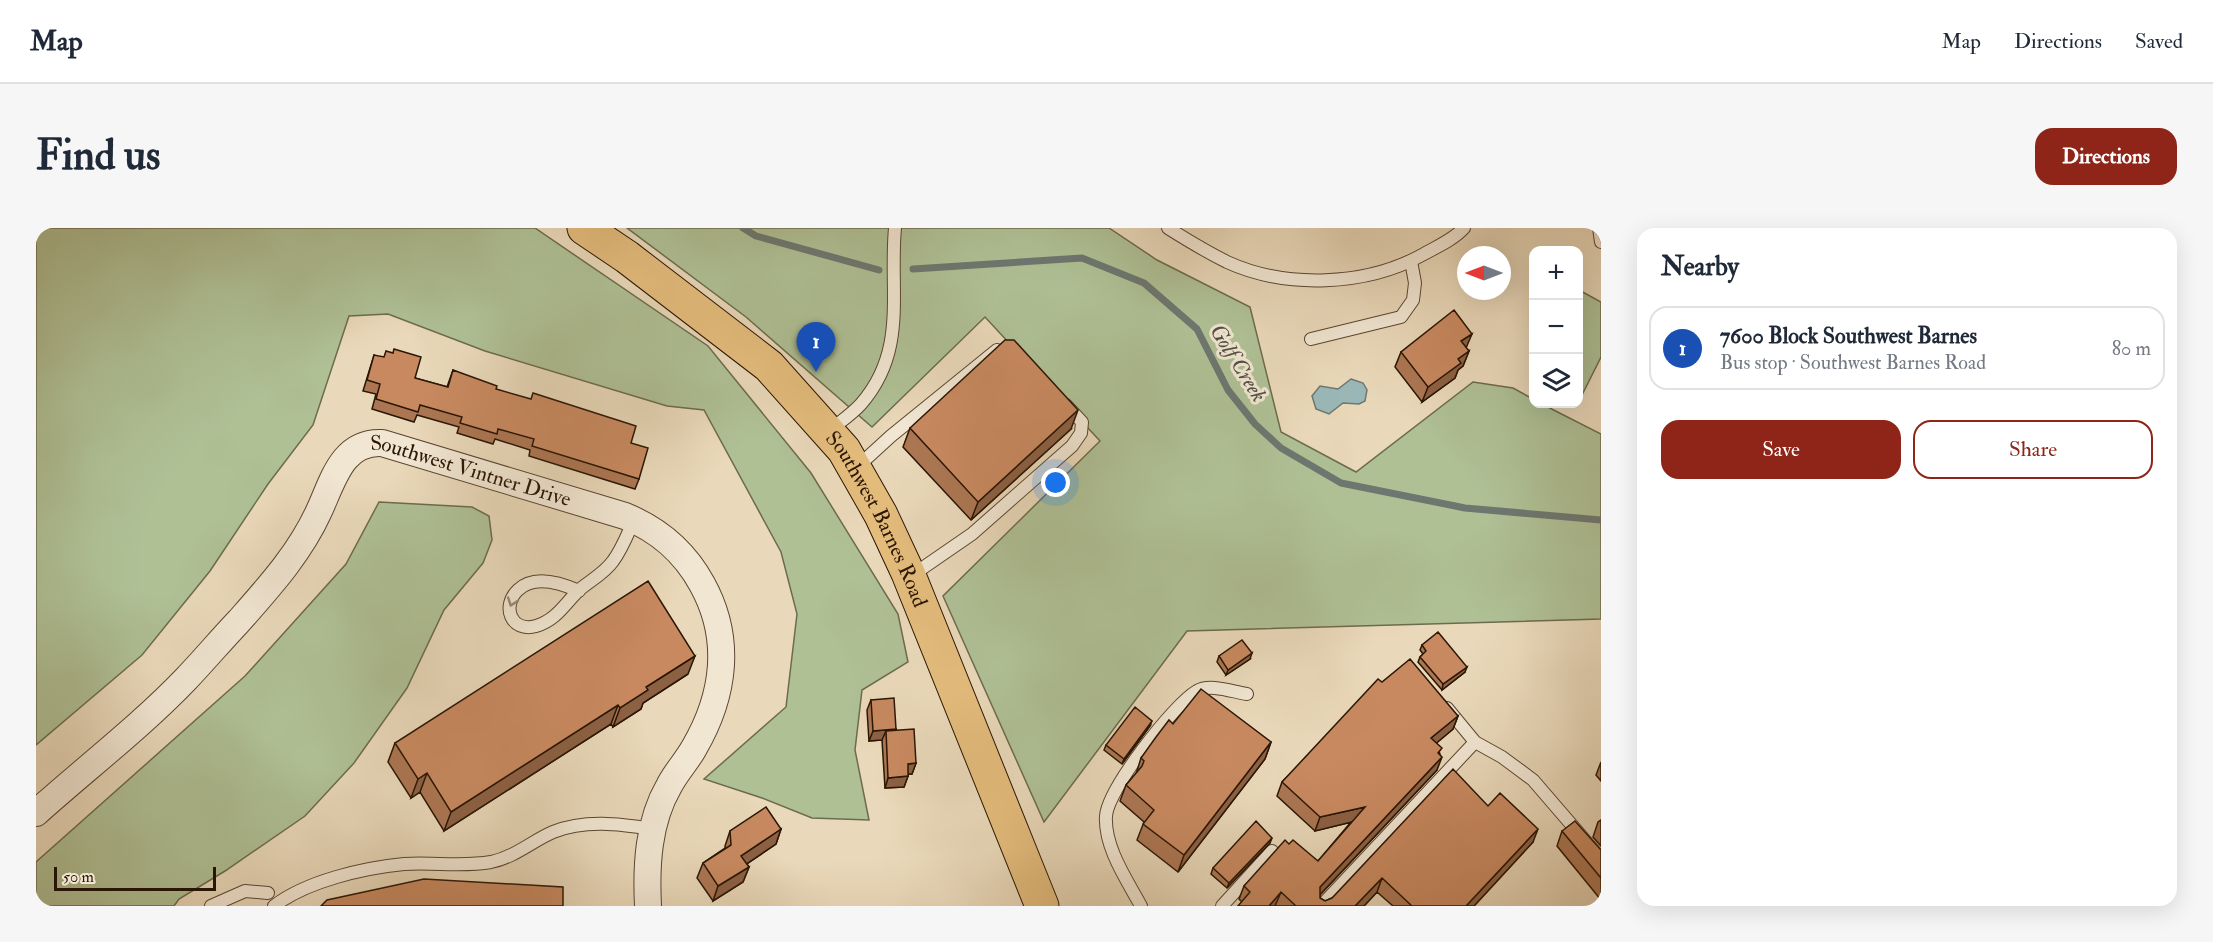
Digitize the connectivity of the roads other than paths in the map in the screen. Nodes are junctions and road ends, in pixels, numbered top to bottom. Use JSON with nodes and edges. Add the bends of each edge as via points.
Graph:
{"nodes":[{"id":1,"x":584,"y":228,"type":"edge"},
{"id":2,"x":896,"y":228,"type":"edge"},
{"id":3,"x":1168,"y":228,"type":"edge"},
{"id":4,"x":1464,"y":228,"type":"edge"},
{"id":5,"x":1599,"y":228,"type":"edge"},
{"id":6,"x":1601,"y":242,"type":"edge"},
{"id":7,"x":1411,"y":261,"type":"junction"},
{"id":8,"x":1311,"y":339,"type":"dead end"},
{"id":9,"x":1015,"y":351,"type":"edge"},
{"id":10,"x":1060,"y":398,"type":"edge"},
{"id":11,"x":829,"y":431,"type":"junction"},
{"id":12,"x":854,"y":470,"type":"junction"},
{"id":13,"x":634,"y":520,"type":"junction"},
{"id":14,"x":910,"y":577,"type":"junction"},
{"id":15,"x":579,"y":591,"type":"junction"},
{"id":16,"x":1247,"y":694,"type":"dead end"},
{"id":17,"x":1438,"y":698,"type":"edge"},
{"id":18,"x":1475,"y":742,"type":"junction"},
{"id":19,"x":36,"y":813,"type":"edge"},
{"id":20,"x":653,"y":829,"type":"junction"},
{"id":21,"x":1272,"y":851,"type":"edge"},
{"id":22,"x":1601,"y":859,"type":"edge"},
{"id":23,"x":268,"y":893,"type":"dead end"},
{"id":24,"x":211,"y":906,"type":"edge"},
{"id":25,"x":274,"y":906,"type":"edge"},
{"id":26,"x":648,"y":906,"type":"edge"},
{"id":27,"x":1042,"y":906,"type":"edge"},
{"id":28,"x":1141,"y":906,"type":"edge"},
{"id":29,"x":1222,"y":906,"type":"edge"},
{"id":30,"x":1321,"y":906,"type":"edge"}],
"edges":[{"from":1,"to":11,"type":"main road","name":"Southwest Barnes Road","via":[[769,366]]},
{"from":2,"to":11,"type":"lane","via":[[893,339],[882,372],[861,405]]},
{"from":3,"to":7,"type":"lane","via":[[1229,263],[1271,275],[1308,279],[1369,276]]},
{"from":4,"to":7,"type":"lane"},
{"from":5,"to":6,"type":"lane"},
{"from":7,"to":8,"type":"lane","via":[[1416,283],[1413,300],[1401,317]]},
{"from":9,"to":12,"type":"lane","via":[[994,351]]},
{"from":10,"to":14,"type":"lane","via":[[1082,422],[1081,433],[1072,446],[972,534]]},
{"from":11,"to":12,"type":"main road","name":"Southwest Barnes Road"},
{"from":12,"to":14,"type":"main road","name":"Southwest Barnes Road","via":[[881,515]]},
{"from":13,"to":15,"type":"lane","via":[[613,561]]},
{"from":13,"to":19,"type":"street","name":"Southwest Vintner Drive","via":[[396,446],[369,442],[358,447],[341,462],[315,520],[270,586],[185,680]]},
{"from":13,"to":20,"type":"street","name":"Southwest Vintner Drive","via":[[674,545],[692,566],[714,606],[723,644],[722,677],[710,715],[668,787]]},
{"from":14,"to":27,"type":"main road","name":"Southwest Barnes Road"},
{"from":15,"to":15,"type":"lane","one_way":true,"via":[[551,581],[522,585],[513,594],[508,612],[518,625],[533,627],[555,617]]},
{"from":16,"to":28,"type":"lane","via":[[1214,688],[1199,690],[1130,764],[1114,791],[1106,829],[1114,854]]},
{"from":17,"to":18,"type":"lane"},
{"from":18,"to":22,"type":"lane","via":[[1502,756],[1533,780]]},
{"from":18,"to":30,"type":"lane"},
{"from":20,"to":25,"type":"lane","via":[[624,824],[573,826],[491,862],[402,864],[362,872],[318,883]]},
{"from":20,"to":26,"type":"street","name":"Southwest Vintner Drive","via":[[647,859]]},
{"from":21,"to":29,"type":"lane"},
{"from":23,"to":24,"type":"lane","via":[[245,891]]}]}
